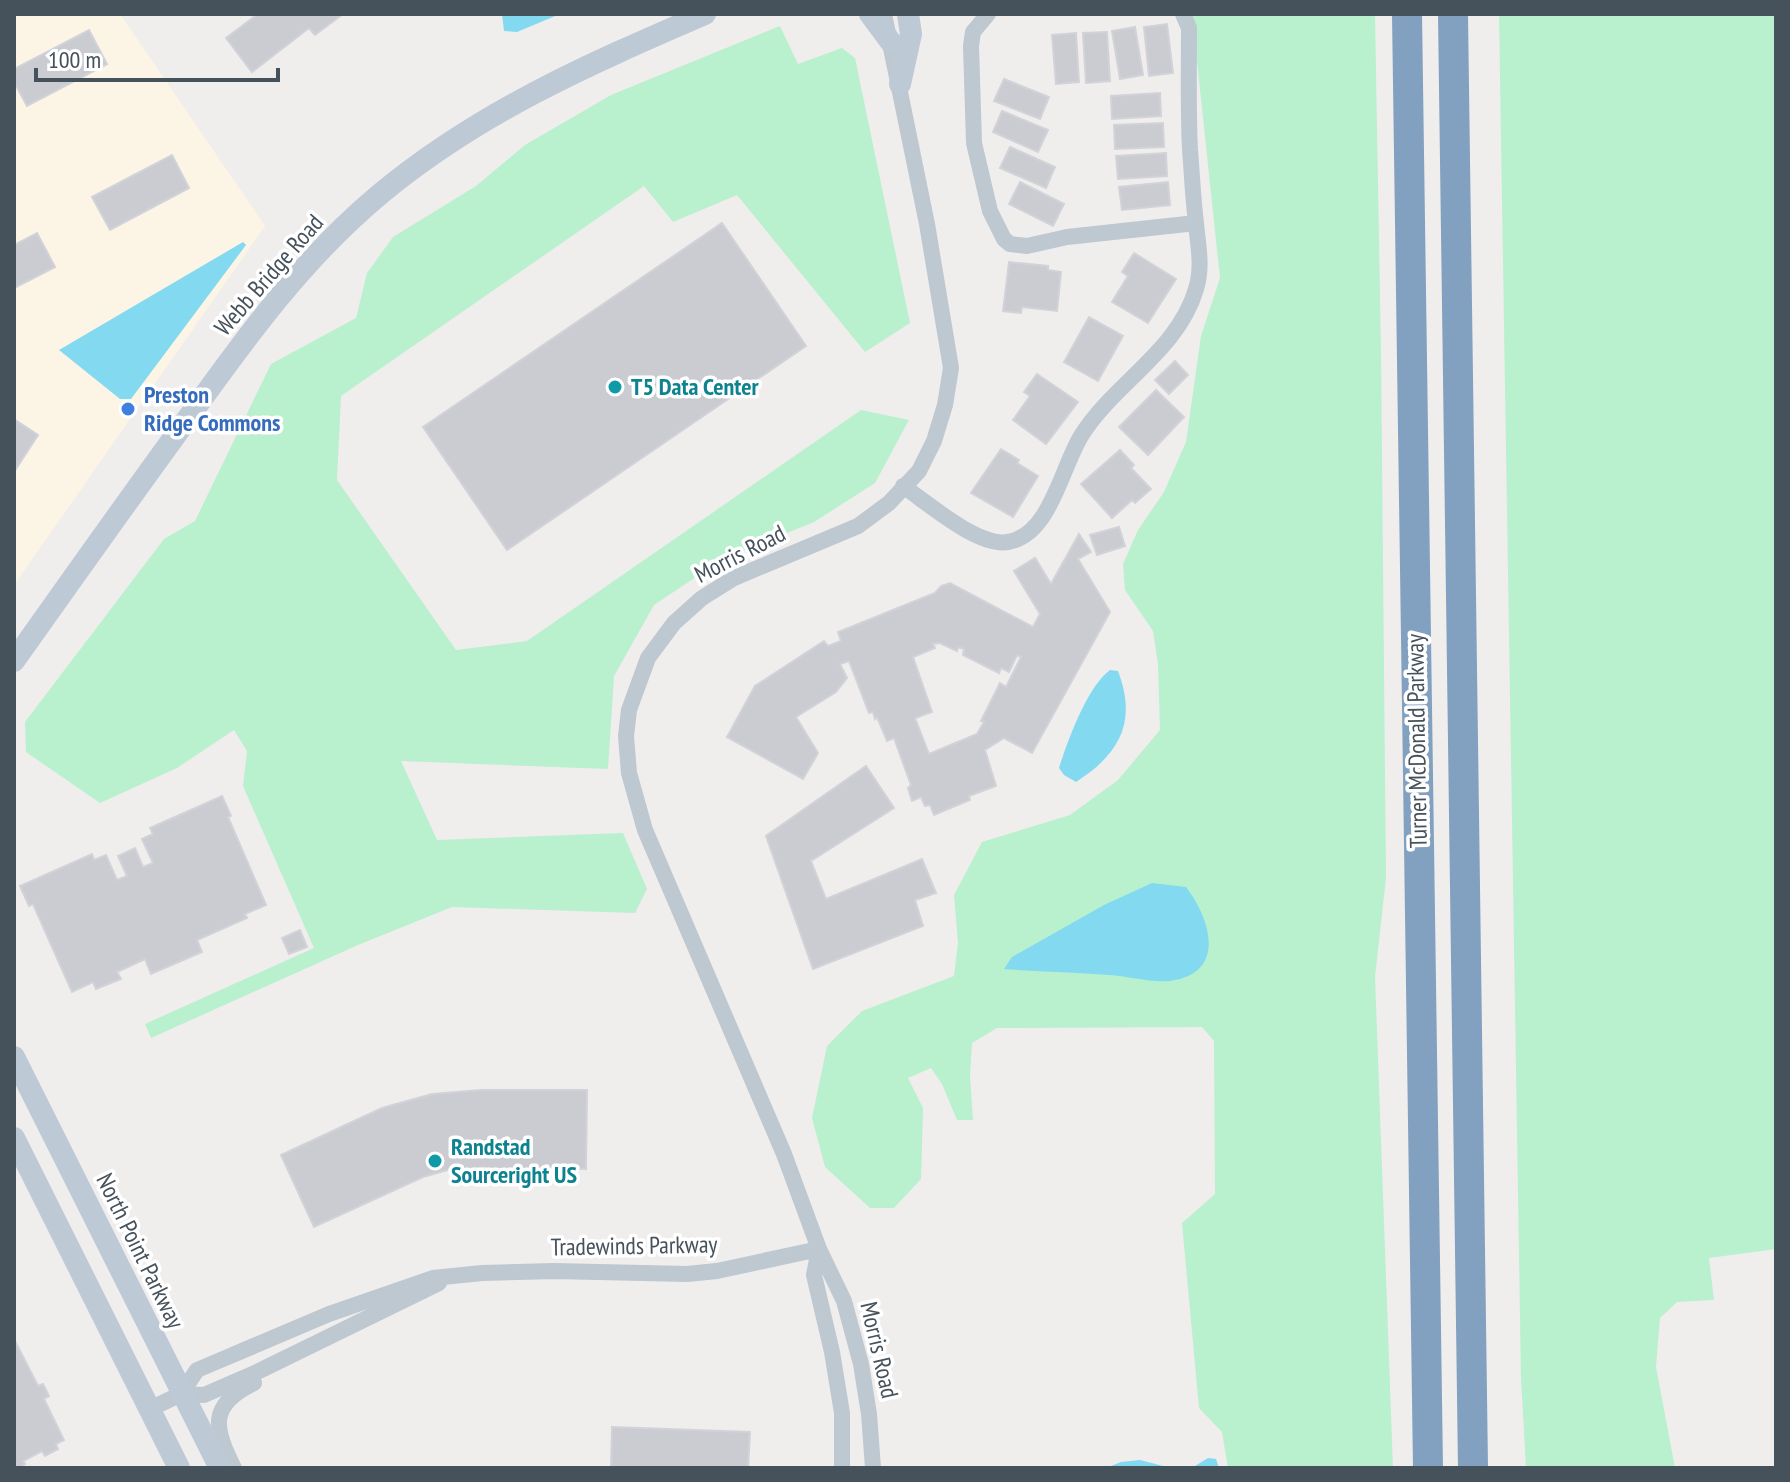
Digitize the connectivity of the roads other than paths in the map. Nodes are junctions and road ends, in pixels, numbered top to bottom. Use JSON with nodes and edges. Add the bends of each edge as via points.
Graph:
{"nodes":[{"id":1,"x":705,"y":14,"type":"edge"},
{"id":2,"x":870,"y":14,"type":"edge"},
{"id":3,"x":884,"y":14,"type":"edge"},
{"id":4,"x":908,"y":14,"type":"edge"},
{"id":5,"x":988,"y":14,"type":"edge"},
{"id":6,"x":1183,"y":14,"type":"edge"},
{"id":7,"x":1407,"y":14,"type":"edge"},
{"id":8,"x":1453,"y":14,"type":"edge"},
{"id":9,"x":890,"y":41,"type":"junction"},
{"id":10,"x":900,"y":84,"type":"junction"},
{"id":11,"x":1196,"y":223,"type":"junction"},
{"id":12,"x":903,"y":486,"type":"junction"},
{"id":13,"x":14,"y":661,"type":"edge"},
{"id":14,"x":14,"y":1057,"type":"edge"},
{"id":15,"x":14,"y":1138,"type":"edge"},
{"id":16,"x":819,"y":1249,"type":"junction"},
{"id":17,"x":447,"y":1277,"type":"junction"},
{"id":18,"x":379,"y":1311,"type":"junction"},
{"id":19,"x":181,"y":1394,"type":"junction"},
{"id":20,"x":150,"y":1409,"type":"junction"},
{"id":21,"x":179,"y":1468,"type":"edge"},
{"id":22,"x":220,"y":1468,"type":"edge"},
{"id":23,"x":234,"y":1468,"type":"edge"},
{"id":24,"x":842,"y":1468,"type":"edge"},
{"id":25,"x":873,"y":1468,"type":"edge"},
{"id":26,"x":1428,"y":1468,"type":"edge"},
{"id":27,"x":1473,"y":1468,"type":"edge"}],
"edges":[{"from":1,"to":13,"type":"street","name":"Webb Bridge Road","via":[[518,99],[378,196],[256,323]]},
{"from":2,"to":9,"type":"street"},
{"from":3,"to":9,"type":"street","name":"Morris Road"},
{"from":4,"to":10,"type":"street","via":[[911,34]]},
{"from":5,"to":11,"type":"street","via":[[973,32],[971,46],[973,131],[990,211],[1004,239],[1027,246]]},
{"from":6,"to":11,"type":"street","via":[[1189,28]]},
{"from":7,"to":26,"type":"highway","name":"Turner McDonald Parkway"},
{"from":8,"to":27,"type":"highway","name":"Turner McDonald Parkway"},
{"from":9,"to":10,"type":"street","name":"Morris Road"},
{"from":10,"to":12,"type":"street","name":"Morris Road","via":[[951,368],[934,441],[919,471]]},
{"from":11,"to":12,"type":"street","via":[[1201,257],[1196,289],[1182,321],[1082,435],[1039,524],[1026,537],[988,542]]},
{"from":12,"to":16,"type":"street","name":"Morris Road","via":[[858,526],[734,578],[702,598],[674,623],[648,658],[629,710],[629,773],[640,817],[784,1154]]},
{"from":14,"to":19,"type":"street","name":"North Point Parkway"},
{"from":15,"to":20,"type":"street"},
{"from":16,"to":17,"type":"street","name":"Tradewinds Parkway","via":[[687,1274],[529,1271]]},
{"from":16,"to":24,"type":"street","name":"Morris Road","via":[[814,1275],[842,1413]]},
{"from":16,"to":25,"type":"street","name":"Morris Road","via":[[835,1281],[861,1364]]},
{"from":17,"to":18,"type":"street","name":"Tradewinds Parkway"},
{"from":17,"to":19,"type":"street","name":"Tradewinds Parkway","via":[[395,1289],[197,1370]]},
{"from":18,"to":19,"type":"street","name":"Tradewinds Parkway","via":[[207,1394]]},
{"from":18,"to":23,"type":"street","name":"Tradewinds Parkway","via":[[226,1400],[218,1415],[218,1433]]},
{"from":19,"to":20,"type":"street","name":"Tradewinds Parkway"},
{"from":19,"to":22,"type":"street","name":"North Point Parkway"},
{"from":20,"to":21,"type":"street"}]}
